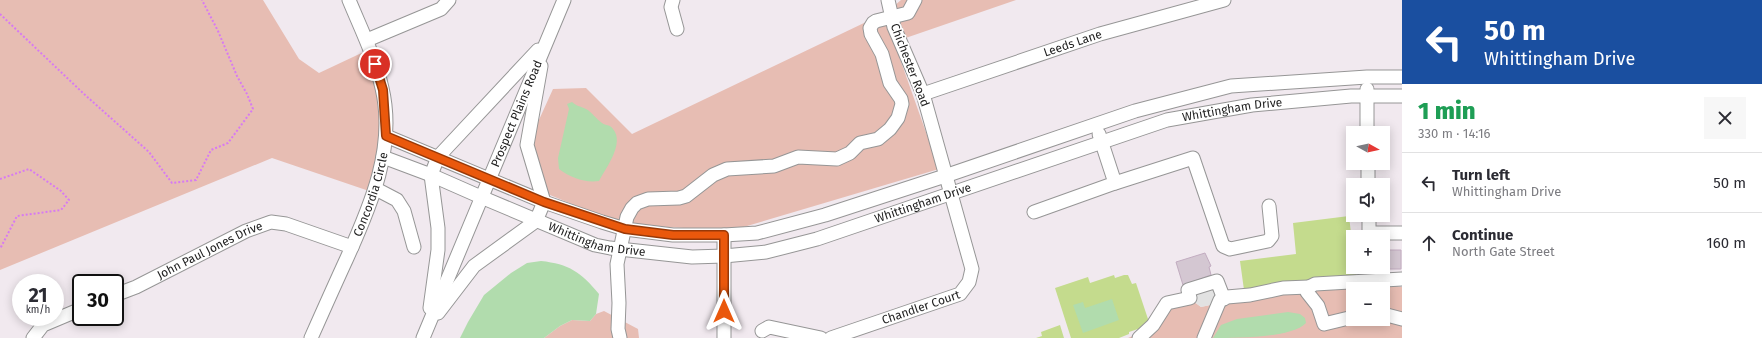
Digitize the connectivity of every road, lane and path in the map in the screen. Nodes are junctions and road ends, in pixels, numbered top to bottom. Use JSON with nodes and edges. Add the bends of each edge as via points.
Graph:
{"nodes":[{"id":1,"x":202,"y":0,"type":"edge"},
{"id":2,"x":349,"y":0,"type":"edge"},
{"id":3,"x":449,"y":0,"type":"edge"},
{"id":4,"x":564,"y":0,"type":"edge"},
{"id":5,"x":673,"y":0,"type":"edge"},
{"id":6,"x":888,"y":0,"type":"edge"},
{"id":7,"x":915,"y":0,"type":"edge"},
{"id":8,"x":1224,"y":0,"type":"edge"},
{"id":9,"x":0,"y":14,"type":"edge"},
{"id":10,"x":892,"y":18,"type":"junction"},
{"id":11,"x":677,"y":29,"type":"dead end"},
{"id":12,"x":366,"y":40,"type":"junction"},
{"id":13,"x":545,"y":42,"type":"junction"},
{"id":14,"x":1367,"y":77,"type":"junction"},
{"id":15,"x":1402,"y":77,"type":"edge"},
{"id":16,"x":923,"y":94,"type":"junction"},
{"id":17,"x":1367,"y":96,"type":"junction"},
{"id":18,"x":1402,"y":96,"type":"edge"},
{"id":19,"x":1095,"y":125,"type":"junction"},
{"id":20,"x":1368,"y":126,"type":"edge"},
{"id":21,"x":386,"y":136,"type":"junction"},
{"id":22,"x":1101,"y":141,"type":"junction"},
{"id":23,"x":383,"y":156,"type":"junction"},
{"id":24,"x":438,"y":157,"type":"junction"},
{"id":25,"x":431,"y":175,"type":"junction"},
{"id":26,"x":945,"y":176,"type":"junction"},
{"id":27,"x":0,"y":178,"type":"edge"},
{"id":28,"x":488,"y":179,"type":"junction"},
{"id":29,"x":1115,"y":183,"type":"junction"},
{"id":30,"x":376,"y":189,"type":"junction"},
{"id":31,"x":950,"y":193,"type":"junction"},
{"id":32,"x":481,"y":197,"type":"junction"},
{"id":33,"x":544,"y":202,"type":"junction"},
{"id":34,"x":1269,"y":206,"type":"dead end"},
{"id":35,"x":1034,"y":212,"type":"dead end"},
{"id":36,"x":536,"y":221,"type":"junction"},
{"id":37,"x":1369,"y":222,"type":"edge"},
{"id":38,"x":625,"y":229,"type":"junction"},
{"id":39,"x":1402,"y":232,"type":"edge"},
{"id":40,"x":724,"y":235,"type":"junction"},
{"id":41,"x":352,"y":247,"type":"junction"},
{"id":42,"x":414,"y":247,"type":"dead end"},
{"id":43,"x":0,"y":249,"type":"edge"},
{"id":44,"x":621,"y":250,"type":"junction"},
{"id":45,"x":724,"y":256,"type":"junction"},
{"id":46,"x":1402,"y":279,"type":"edge"},
{"id":47,"x":1309,"y":286,"type":"junction"},
{"id":48,"x":124,"y":292,"type":"edge"},
{"id":49,"x":1224,"y":298,"type":"junction"},
{"id":50,"x":72,"y":313,"type":"edge"},
{"id":51,"x":1390,"y":316,"type":"edge"},
{"id":52,"x":1346,"y":319,"type":"edge"},
{"id":53,"x":1402,"y":319,"type":"edge"},
{"id":54,"x":762,"y":331,"type":"dead end"},
{"id":55,"x":425,"y":332,"type":"edge"},
{"id":56,"x":33,"y":338,"type":"edge"},
{"id":57,"x":311,"y":338,"type":"edge"},
{"id":58,"x":620,"y":338,"type":"edge"},
{"id":59,"x":724,"y":338,"type":"edge"},
{"id":60,"x":821,"y":338,"type":"edge"},
{"id":61,"x":831,"y":338,"type":"edge"},
{"id":62,"x":1140,"y":338,"type":"edge"},
{"id":63,"x":1204,"y":338,"type":"edge"}],
"edges":[{"from":1,"to":9,"type":"path","via":[[253,109],[228,143],[211,150],[196,180],[172,183],[149,152]]},
{"from":2,"to":12,"type":"street","name":"Concordia Circle"},
{"from":3,"to":12,"type":"street","via":[[441,9]]},
{"from":4,"to":13,"type":"street","name":"Prospect Plains Road"},
{"from":5,"to":11,"type":"street","via":[[671,7]]},
{"from":6,"to":10,"type":"street","name":"Chichester Road"},
{"from":7,"to":10,"type":"street","via":[[908,13]]},
{"from":8,"to":16,"type":"street","name":"Leeds Lane","via":[[1100,34]]},
{"from":10,"to":16,"type":"street","name":"Chichester Road"},
{"from":10,"to":38,"type":"street","via":[[876,21],[870,28],[885,62],[890,83],[902,104],[898,118],[878,139],[860,143],[850,153],[838,159],[798,157],[774,166],[727,168],[713,175],[686,196],[648,199],[637,203],[627,217]]},
{"from":12,"to":21,"type":"street","name":"Concordia Circle","via":[[383,90]]},
{"from":13,"to":24,"type":"street"},
{"from":13,"to":28,"type":"street","name":"Prospect Plains Road"},
{"from":13,"to":33,"type":"street","via":[[527,145]]},
{"from":14,"to":15,"type":"street","name":"Whittingham Drive"},
{"from":14,"to":17,"type":"street"},
{"from":14,"to":19,"type":"street","name":"Whittingham Drive","via":[[1231,86],[1135,111]]},
{"from":16,"to":26,"type":"street","name":"Chichester Road"},
{"from":17,"to":18,"type":"street","name":"Whittingham Drive"},
{"from":17,"to":20,"type":"street"},
{"from":17,"to":22,"type":"street","name":"Whittingham Drive","via":[[1252,105],[1206,112],[1167,120]]},
{"from":19,"to":22,"type":"street"},
{"from":19,"to":26,"type":"street","name":"Whittingham Drive"},
{"from":21,"to":23,"type":"street","name":"Concordia Circle"},
{"from":21,"to":24,"type":"street","name":"Whittingham Drive"},
{"from":22,"to":29,"type":"street"},
{"from":22,"to":31,"type":"street","name":"Whittingham Drive"},
{"from":23,"to":25,"type":"street","name":"Whittingham Drive"},
{"from":23,"to":30,"type":"street","name":"Concordia Circle"},
{"from":24,"to":25,"type":"street"},
{"from":24,"to":28,"type":"street","name":"Whittingham Drive"},
{"from":25,"to":32,"type":"street","name":"Whittingham Drive"},
{"from":25,"to":55,"type":"street","via":[[438,228],[438,250]]},
{"from":26,"to":31,"type":"street","name":"Chandler Court"},
{"from":26,"to":40,"type":"street","name":"Whittingham Drive","via":[[825,215],[757,233]]},
{"from":27,"to":43,"type":"path","via":[[28,169],[61,191],[69,200],[61,210],[17,216]]},
{"from":28,"to":32,"type":"street","name":"Prospect Plains Road"},
{"from":28,"to":33,"type":"street","name":"Whittingham Drive"},
{"from":29,"to":34,"type":"street","via":[[1192,158],[1223,246],[1230,249],[1268,241],[1272,236]]},
{"from":29,"to":35,"type":"street"},
{"from":30,"to":41,"type":"street","name":"Concordia Circle"},
{"from":30,"to":42,"type":"street","via":[[397,200],[404,211]]},
{"from":31,"to":45,"type":"street","name":"Whittingham Drive","via":[[817,239],[766,252]]},
{"from":31,"to":61,"type":"street","name":"Chandler Court","via":[[972,269],[969,282],[960,294]]},
{"from":32,"to":36,"type":"street","name":"Whittingham Drive"},
{"from":32,"to":55,"type":"street","name":"Prospect Plains Road"},
{"from":33,"to":36,"type":"street"},
{"from":33,"to":38,"type":"street","name":"Whittingham Drive"},
{"from":36,"to":44,"type":"street","name":"Whittingham Drive","via":[[595,245]]},
{"from":36,"to":55,"type":"street","via":[[474,266]]},
{"from":37,"to":39,"type":"street","via":[[1369,233]]},
{"from":38,"to":40,"type":"street","name":"Whittingham Drive","via":[[673,235]]},
{"from":38,"to":44,"type":"street"},
{"from":40,"to":45,"type":"street"},
{"from":41,"to":48,"type":"street","name":"John Paul Jones Drive","via":[[286,224],[271,222],[246,231]]},
{"from":41,"to":57,"type":"street","name":"Concordia Circle"},
{"from":44,"to":45,"type":"street","name":"Whittingham Drive","via":[[692,257]]},
{"from":44,"to":58,"type":"street","via":[[617,264]]},
{"from":45,"to":59,"type":"street"},
{"from":46,"to":47,"type":"street"},
{"from":47,"to":49,"type":"street"},
{"from":47,"to":52,"type":"street","via":[[1307,292],[1318,306],[1324,324]]},
{"from":49,"to":62,"type":"street","via":[[1217,281],[1188,290],[1190,298],[1167,303],[1153,325]]},
{"from":49,"to":63,"type":"street","via":[[1220,300]]},
{"from":50,"to":56,"type":"street","via":[[43,325]]},
{"from":51,"to":53,"type":"street"},
{"from":54,"to":60,"type":"street","via":[[768,327]]}]}
